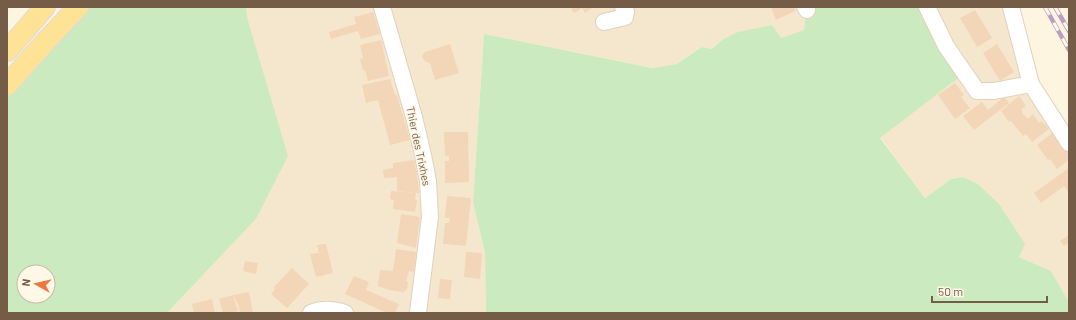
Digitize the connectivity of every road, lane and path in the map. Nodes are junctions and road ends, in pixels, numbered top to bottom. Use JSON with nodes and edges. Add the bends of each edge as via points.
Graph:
{"nodes":[{"id":1,"x":45,"y":7,"type":"edge"},
{"id":2,"x":78,"y":7,"type":"edge"},
{"id":3,"x":382,"y":7,"type":"edge"},
{"id":4,"x":623,"y":7,"type":"edge"},
{"id":5,"x":927,"y":7,"type":"edge"},
{"id":6,"x":1011,"y":7,"type":"edge"},
{"id":7,"x":604,"y":22,"type":"dead end"},
{"id":8,"x":7,"y":51,"type":"edge"},
{"id":9,"x":1031,"y":84,"type":"junction"},
{"id":10,"x":7,"y":85,"type":"edge"},
{"id":11,"x":1069,"y":143,"type":"edge"},
{"id":12,"x":311,"y":313,"type":"edge"},
{"id":13,"x":345,"y":313,"type":"edge"},
{"id":14,"x":418,"y":313,"type":"edge"}],
"edges":[{"from":1,"to":8,"type":"main road"},
{"from":2,"to":10,"type":"main road"},
{"from":3,"to":14,"type":"street","name":"Thier des Trixhes","via":[[420,138],[428,181],[430,217]]},
{"from":4,"to":7,"type":"street","via":[[626,11],[625,17]]},
{"from":5,"to":9,"type":"street","via":[[946,46],[977,91],[994,91]]},
{"from":6,"to":9,"type":"street"},
{"from":9,"to":11,"type":"street"},
{"from":12,"to":13,"type":"street","via":[[331,310]]}]}
